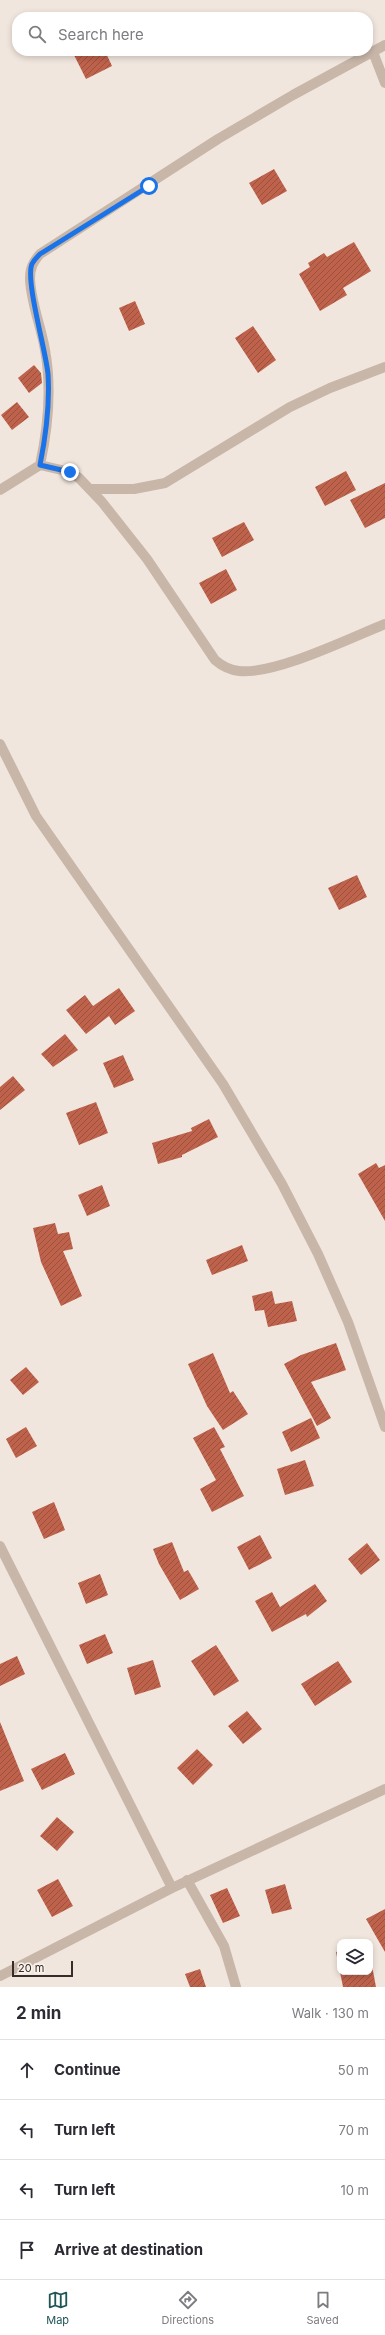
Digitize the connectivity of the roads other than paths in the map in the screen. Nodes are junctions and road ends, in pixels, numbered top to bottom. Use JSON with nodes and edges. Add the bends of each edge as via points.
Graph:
{"nodes":[{"id":1,"x":385,"y":45,"type":"edge"},
{"id":2,"x":373,"y":52,"type":"joint"},
{"id":3,"x":366,"y":56,"type":"edge"},
{"id":4,"x":385,"y":84,"type":"edge"},
{"id":5,"x":385,"y":367,"type":"edge"},
{"id":6,"x":40,"y":465,"type":"junction"},
{"id":7,"x":90,"y":489,"type":"junction"},
{"id":8,"x":0,"y":490,"type":"edge"},
{"id":9,"x":385,"y":624,"type":"edge"},
{"id":10,"x":0,"y":744,"type":"edge"},
{"id":11,"x":385,"y":1427,"type":"edge"},
{"id":12,"x":0,"y":1546,"type":"edge"},
{"id":13,"x":385,"y":1789,"type":"edge"},
{"id":14,"x":187,"y":1880,"type":"junction"},
{"id":15,"x":172,"y":1888,"type":"junction"},
{"id":16,"x":0,"y":1976,"type":"edge"},
{"id":17,"x":236,"y":1987,"type":"edge"}],
"edges":[{"from":1,"to":2,"type":"street"},
{"from":2,"to":4,"type":"street"},
{"from":3,"to":6,"type":"street","via":[[218,139],[40,254],[35,260],[30,278],[48,375],[47,425]]},
{"from":5,"to":7,"type":"street","via":[[290,407],[165,483],[134,489]]},
{"from":6,"to":7,"type":"street","via":[[70,472]]},
{"from":6,"to":8,"type":"street"},
{"from":7,"to":9,"type":"street","via":[[147,559],[215,660],[224,668],[240,671],[262,670],[304,657]]},
{"from":10,"to":11,"type":"street","via":[[36,816],[223,1084],[282,1184],[318,1254],[348,1322]]},
{"from":12,"to":15,"type":"street"},
{"from":13,"to":14,"type":"street"},
{"from":14,"to":15,"type":"street"},
{"from":14,"to":17,"type":"street","via":[[224,1946]]},
{"from":15,"to":16,"type":"street"}]}
